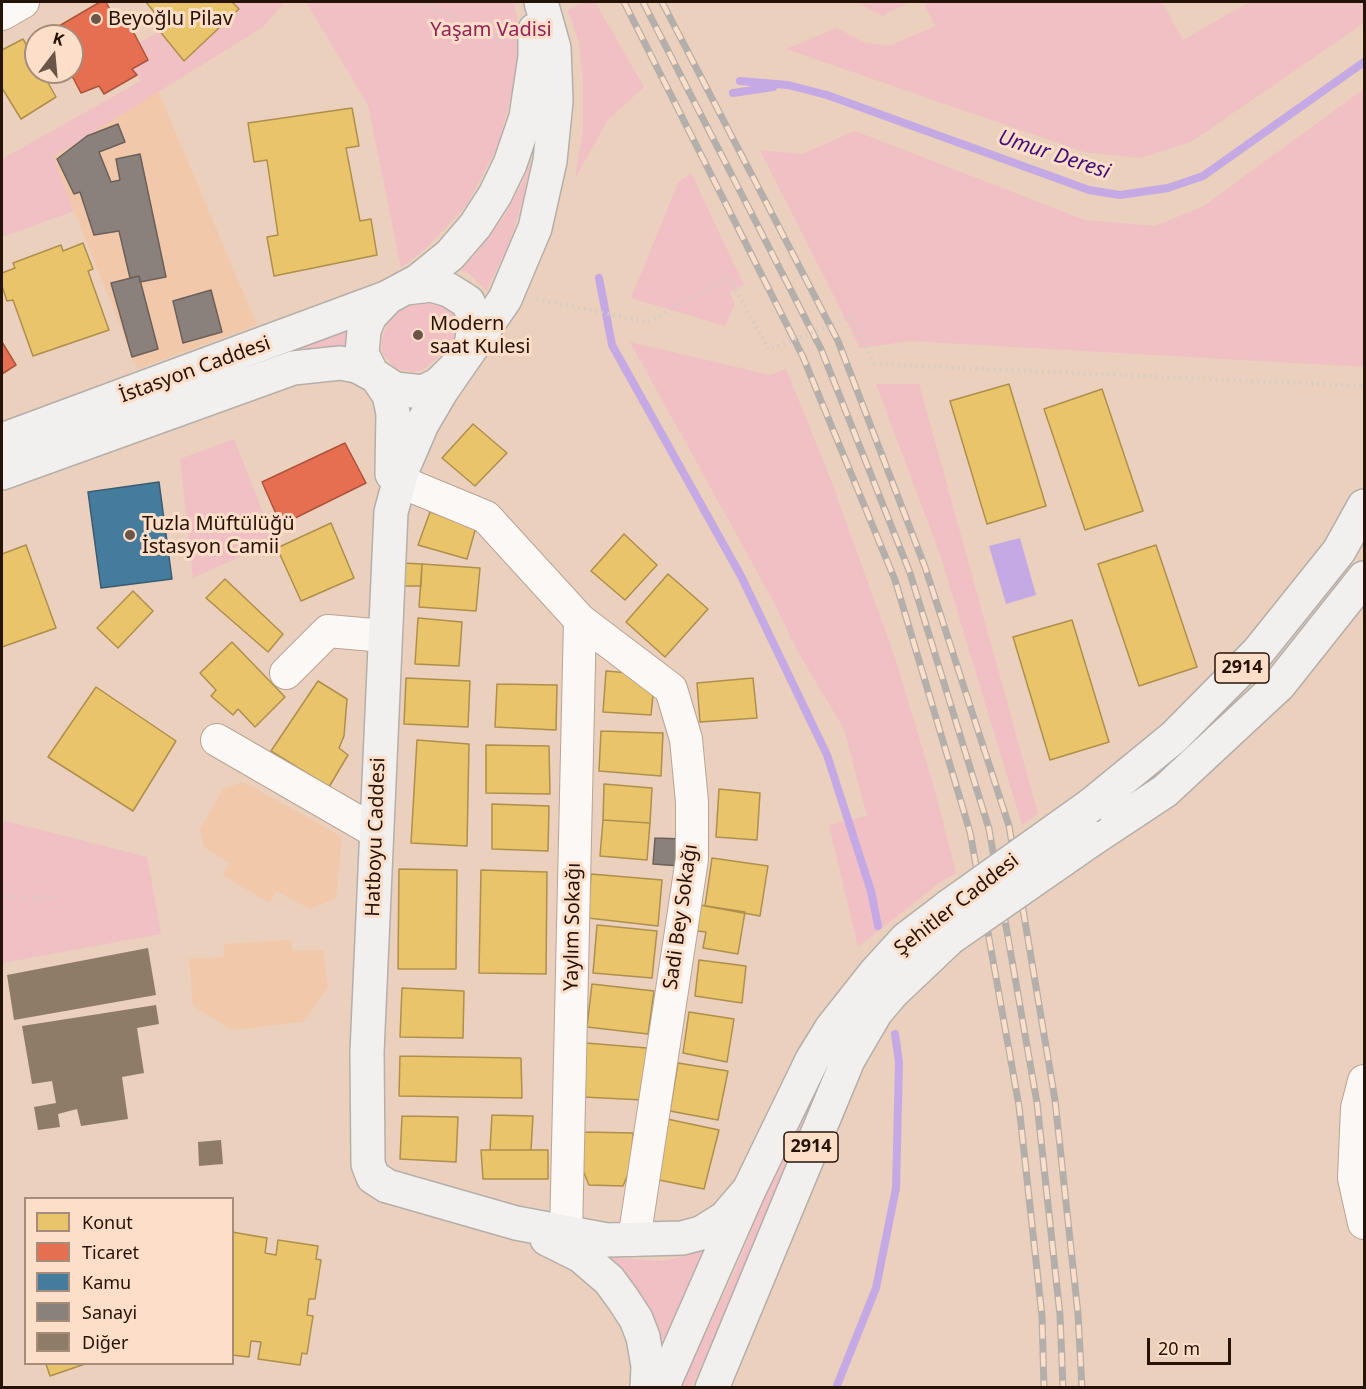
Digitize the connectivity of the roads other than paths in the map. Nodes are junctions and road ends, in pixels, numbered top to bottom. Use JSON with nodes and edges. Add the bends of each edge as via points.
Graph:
{"nodes":[{"id":1,"x":23,"y":2,"type":"edge"},
{"id":2,"x":531,"y":2,"type":"edge"},
{"id":3,"x":541,"y":2,"type":"edge"},
{"id":4,"x":2,"y":14,"type":"edge"},
{"id":5,"x":397,"y":293,"type":"junction"},
{"id":6,"x":460,"y":362,"type":"junction"},
{"id":7,"x":375,"y":377,"type":"junction"},
{"id":8,"x":2,"y":440,"type":"edge"},
{"id":9,"x":2,"y":473,"type":"edge"},
{"id":10,"x":399,"y":481,"type":"junction"},
{"id":11,"x":1365,"y":506,"type":"edge"},
{"id":12,"x":390,"y":527,"type":"junction"},
{"id":13,"x":1365,"y":578,"type":"edge"},
{"id":14,"x":580,"y":620,"type":"junction"},
{"id":15,"x":384,"y":636,"type":"junction"},
{"id":16,"x":286,"y":673,"type":"dead end"},
{"id":17,"x":217,"y":740,"type":"dead end"},
{"id":18,"x":376,"y":832,"type":"junction"},
{"id":19,"x":949,"y":923,"type":"junction"},
{"id":20,"x":1365,"y":1081,"type":"edge"},
{"id":21,"x":834,"y":1092,"type":"junction"},
{"id":22,"x":792,"y":1097,"type":"junction"},
{"id":23,"x":749,"y":1190,"type":"junction"},
{"id":24,"x":516,"y":1222,"type":"junction"},
{"id":25,"x":1365,"y":1223,"type":"edge"},
{"id":26,"x":566,"y":1234,"type":"junction"},
{"id":27,"x":634,"y":1240,"type":"junction"},
{"id":28,"x":713,"y":1386,"type":"edge"},
{"id":29,"x":648,"y":1388,"type":"edge"},
{"id":30,"x":662,"y":1388,"type":"edge"}],
"edges":[{"from":1,"to":4,"type":"street"},
{"from":2,"to":5,"type":"main road","via":[[536,39],[532,88],[521,134],[503,181],[486,211],[457,247],[429,273]]},
{"from":3,"to":6,"type":"main road","name":"Hatboyu Caddesi","via":[[552,35],[557,84],[553,143],[541,206],[508,293]]},
{"from":5,"to":6,"type":"main road","name":"Hatboyu Caddesi","via":[[431,285],[468,302],[476,328]]},
{"from":5,"to":7,"type":"main road","via":[[370,316],[362,337],[363,361]]},
{"from":5,"to":8,"type":"main road","name":"İstasyon Caddesi"},
{"from":6,"to":7,"type":"main road","name":"Hatboyu Caddesi","via":[[439,384],[423,392],[404,391]]},
{"from":6,"to":10,"type":"main road","name":"Hatboyu Caddesi","via":[[422,424]]},
{"from":7,"to":9,"type":"main road","name":"İstasyon Caddesi","via":[[357,366],[340,363],[292,368]]},
{"from":7,"to":12,"type":"main road","via":[[388,395],[393,413]]},
{"from":10,"to":12,"type":"main road","name":"Hatboyu Caddesi"},
{"from":10,"to":14,"type":"street","name":"Sadi Bey Sokağı","via":[[486,517]]},
{"from":11,"to":19,"type":"main road","name":"Şehitler Caddesi","number":"2914","bridge":true,"via":[[1339,551],[1258,652],[1174,737]]},
{"from":12,"to":15,"type":"main road","name":"Hatboyu Caddesi"},
{"from":13,"to":19,"type":"main road","name":"Şehitler Caddesi","bridge":true,"via":[[1279,685],[1165,791],[1094,838]]},
{"from":14,"to":26,"type":"street","name":"Yaylım Sokağı"},
{"from":14,"to":27,"type":"street","name":"Sadi Bey Sokağı","via":[[671,689],[686,739],[692,802],[692,859]]},
{"from":15,"to":16,"type":"street","via":[[328,631]]},
{"from":15,"to":18,"type":"main road","name":"Hatboyu Caddesi"},
{"from":17,"to":18,"type":"street"},
{"from":18,"to":24,"type":"main road","name":"Hatboyu Caddesi","via":[[367,1052],[368,1164],[373,1177],[387,1186]]},
{"from":19,"to":21,"type":"main road","name":"Şehitler Caddesi","number":"2914","via":[[876,1012]]},
{"from":19,"to":22,"type":"main road","name":"Şehitler Caddesi","number":"2914","via":[[906,939],[876,972],[831,1029]]},
{"from":20,"to":25,"type":"street","via":[[1357,1108],[1354,1178]]},
{"from":21,"to":22,"type":"main road","via":[[808,1086]]},
{"from":21,"to":28,"type":"main road","name":"Şehitler Caddesi","number":"2914"},
{"from":22,"to":23,"type":"main road","name":"Şehitler Caddesi","number":"2914"},
{"from":23,"to":27,"type":"main road","name":"Hatboyu Caddesi","via":[[725,1218],[701,1233]]},
{"from":23,"to":30,"type":"main road","name":"Şehitler Caddesi","number":"2914"},
{"from":24,"to":26,"type":"main road","name":"Hatboyu Caddesi"},
{"from":24,"to":29,"type":"main road","name":"Hatboyu Caddesi","via":[[580,1256],[609,1280],[636,1318],[643,1337]]},
{"from":26,"to":27,"type":"main road","name":"Hatboyu Caddesi"}]}
